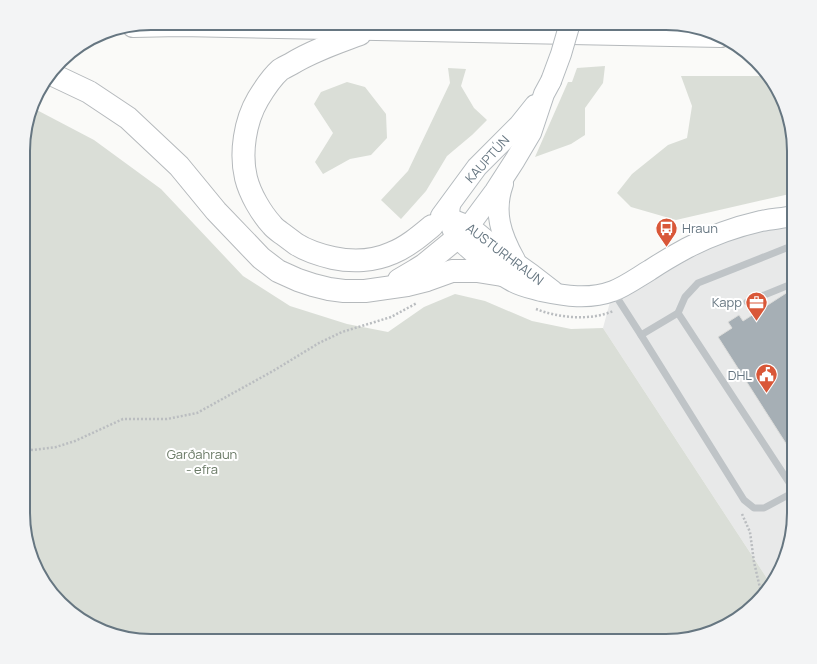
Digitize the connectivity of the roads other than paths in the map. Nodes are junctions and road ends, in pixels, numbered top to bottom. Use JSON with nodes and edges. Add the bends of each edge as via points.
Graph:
{"nodes":[{"id":1,"x":372,"y":30,"type":"edge"},
{"id":2,"x":424,"y":30,"type":"edge"},
{"id":3,"x":568,"y":30,"type":"edge"},
{"id":4,"x":702,"y":36,"type":"edge"},
{"id":5,"x":56,"y":76,"type":"edge"},
{"id":6,"x":548,"y":87,"type":"junction"},
{"id":7,"x":508,"y":171,"type":"junction"},
{"id":8,"x":787,"y":217,"type":"edge"},
{"id":9,"x":451,"y":223,"type":"junction"},
{"id":10,"x":787,"y":247,"type":"edge"},
{"id":11,"x":509,"y":269,"type":"junction"},
{"id":12,"x":787,"y":286,"type":"edge"},
{"id":13,"x":388,"y":287,"type":"junction"},
{"id":14,"x":617,"y":299,"type":"junction"},
{"id":15,"x":748,"y":302,"type":"dead end"},
{"id":16,"x":678,"y":313,"type":"junction"},
{"id":17,"x":641,"y":335,"type":"junction"},
{"id":18,"x":787,"y":480,"type":"edge"},
{"id":19,"x":787,"y":495,"type":"edge"}],
"edges":[{"from":1,"to":9,"type":"highway","via":[[300,58],[280,70],[267,84],[249,117],[246,130],[246,179],[255,201],[273,226],[297,244],[320,255],[341,260],[359,261],[392,254]]},
{"from":2,"to":4,"type":"highway"},
{"from":3,"to":6,"type":"street","name":"KAUPTÚN","bridge":true},
{"from":5,"to":13,"type":"highway","via":[[89,92],[128,118],[180,166],[216,211],[261,258],[278,271],[329,289],[365,291]]},
{"from":6,"to":7,"type":"street","name":"KAUPTÚN","via":[[531,133]]},
{"from":6,"to":9,"type":"street","name":"KAUPTÚN","via":[[519,125],[477,167]]},
{"from":7,"to":9,"type":"street","name":"KAUPTÚN","via":[[495,191]]},
{"from":7,"to":11,"type":"street","via":[[498,205]]},
{"from":8,"to":14,"type":"street","name":"AUSTURHRAUN","via":[[745,225],[710,237],[663,261],[631,282]]},
{"from":9,"to":11,"type":"street","name":"AUSTURHRAUN","via":[[491,267]]},
{"from":9,"to":13,"type":"highway","via":[[424,265]]},
{"from":10,"to":16,"type":"lane","via":[[698,283],[685,297]]},
{"from":11,"to":13,"type":"highway","via":[[452,271],[414,283]]},
{"from":11,"to":14,"type":"street","name":"AUSTURHRAUN","via":[[522,286],[571,296],[599,295]]},
{"from":12,"to":15,"type":"lane"},
{"from":14,"to":17,"type":"lane"},
{"from":16,"to":17,"type":"lane"},
{"from":16,"to":18,"type":"lane"},
{"from":17,"to":19,"type":"lane","via":[[744,500],[754,508],[764,508]]}]}
